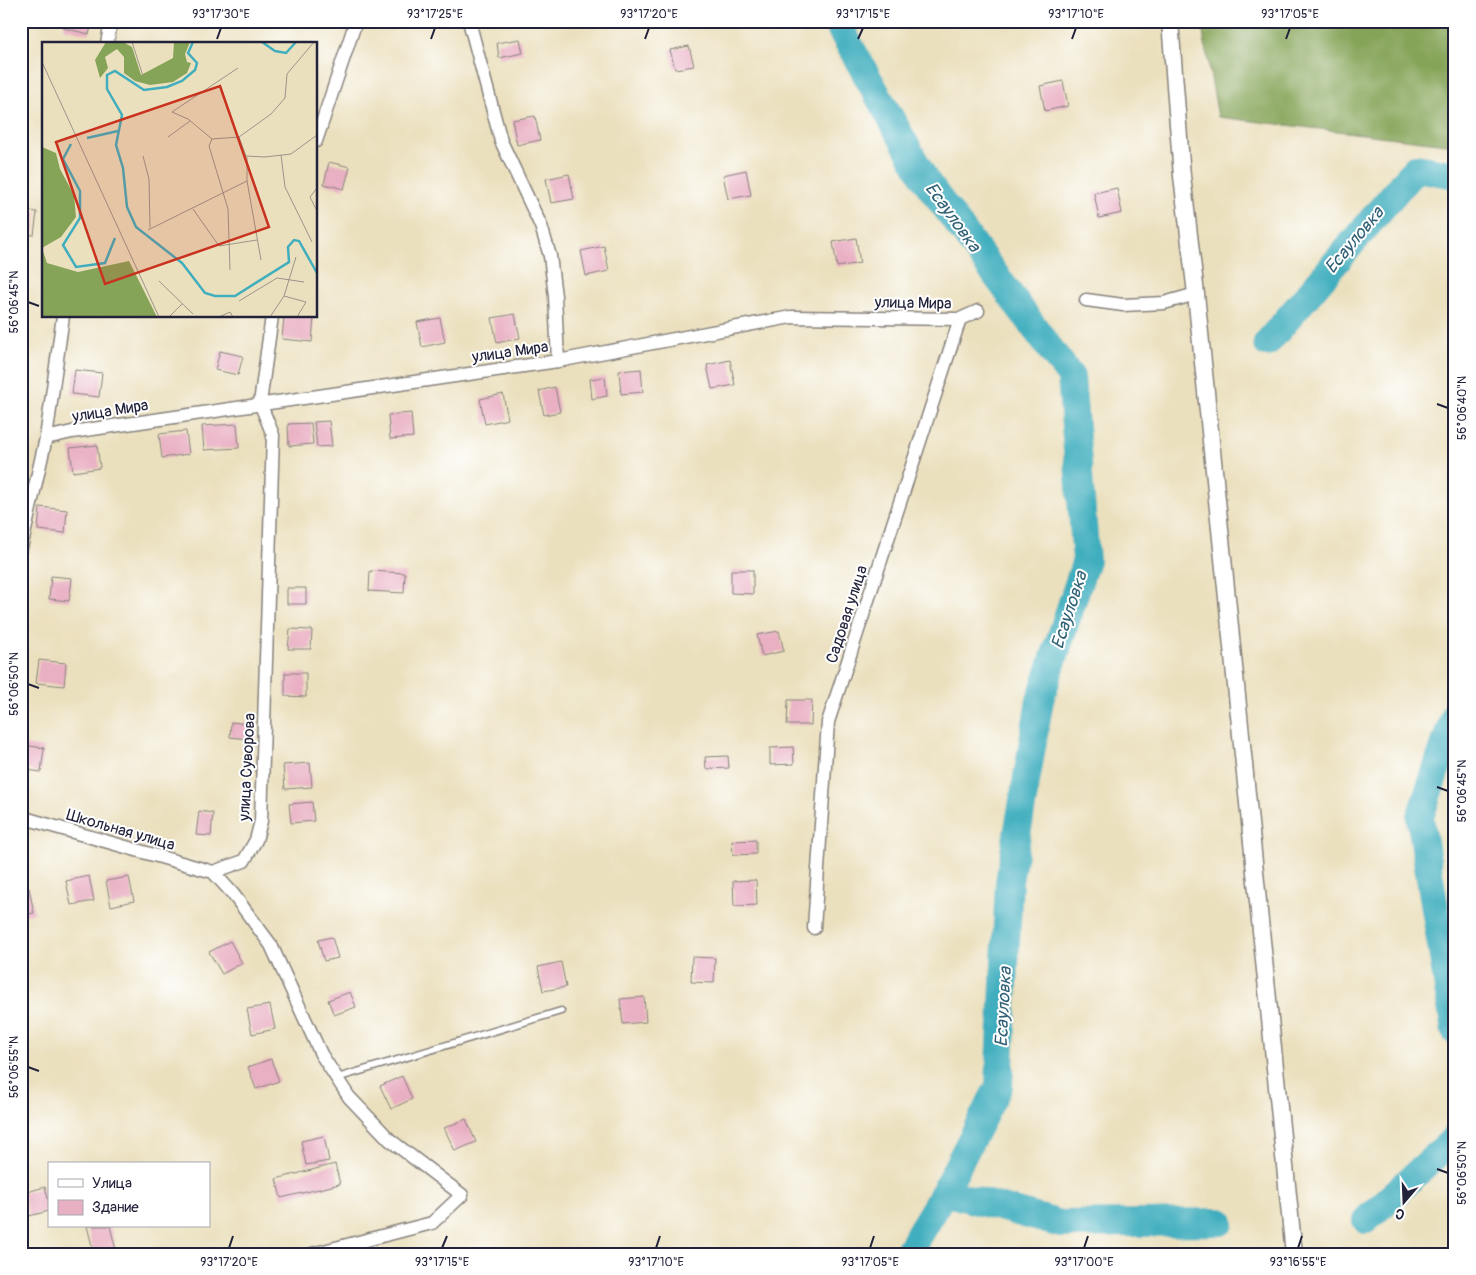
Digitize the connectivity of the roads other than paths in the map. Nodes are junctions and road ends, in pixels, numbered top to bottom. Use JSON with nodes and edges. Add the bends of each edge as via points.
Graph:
{"nodes":[{"id":1,"x":111,"y":21,"type":"edge"},
{"id":2,"x":356,"y":21,"type":"edge"},
{"id":3,"x":469,"y":21,"type":"edge"},
{"id":4,"x":1170,"y":21,"type":"edge"},
{"id":5,"x":107,"y":42,"type":"edge"},
{"id":6,"x":318,"y":135,"type":"edge"},
{"id":7,"x":1196,"y":294,"type":"junction"},
{"id":8,"x":1086,"y":300,"type":"dead end"},
{"id":9,"x":978,"y":311,"type":"dead end"},
{"id":10,"x":63,"y":318,"type":"edge"},
{"id":11,"x":272,"y":318,"type":"edge"},
{"id":12,"x":960,"y":319,"type":"junction"},
{"id":13,"x":558,"y":361,"type":"junction"},
{"id":14,"x":260,"y":403,"type":"junction"},
{"id":15,"x":46,"y":438,"type":"junction"},
{"id":16,"x":21,"y":548,"type":"edge"},
{"id":17,"x":21,"y":817,"type":"edge"},
{"id":18,"x":213,"y":872,"type":"junction"},
{"id":19,"x":814,"y":928,"type":"dead end"},
{"id":20,"x":561,"y":1011,"type":"dead end"},
{"id":21,"x":336,"y":1078,"type":"junction"},
{"id":22,"x":312,"y":1254,"type":"edge"},
{"id":23,"x":1294,"y":1254,"type":"edge"}],
"edges":[{"from":1,"to":5,"type":"street"},
{"from":2,"to":6,"type":"street"},
{"from":3,"to":13,"type":"street","via":[[501,141],[541,226],[550,256],[556,296]]},
{"from":4,"to":7,"type":"street","via":[[1182,176]]},
{"from":7,"to":8,"type":"street","via":[[1164,303],[1124,305]]},
{"from":7,"to":23,"type":"street"},
{"from":9,"to":12,"type":"street","name":"улица Мира"},
{"from":10,"to":15,"type":"street"},
{"from":11,"to":14,"type":"street","name":"улица Суворова"},
{"from":12,"to":13,"type":"street","name":"улица Мира","via":[[791,317]]},
{"from":12,"to":19,"type":"street","name":"Садовая улица","via":[[828,722]]},
{"from":13,"to":14,"type":"street","name":"улица Мира"},
{"from":14,"to":15,"type":"street","name":"улица Мира"},
{"from":14,"to":18,"type":"street","name":"улица Суворова","via":[[273,435],[261,821],[256,840],[244,861]]},
{"from":15,"to":16,"type":"street"},
{"from":17,"to":18,"type":"street","name":"Школьная улица"},
{"from":18,"to":21,"type":"street","via":[[271,945],[321,1054]]},
{"from":20,"to":21,"type":"lane"},
{"from":21,"to":22,"type":"street","via":[[349,1097],[390,1140],[462,1195],[432,1223]]}]}
